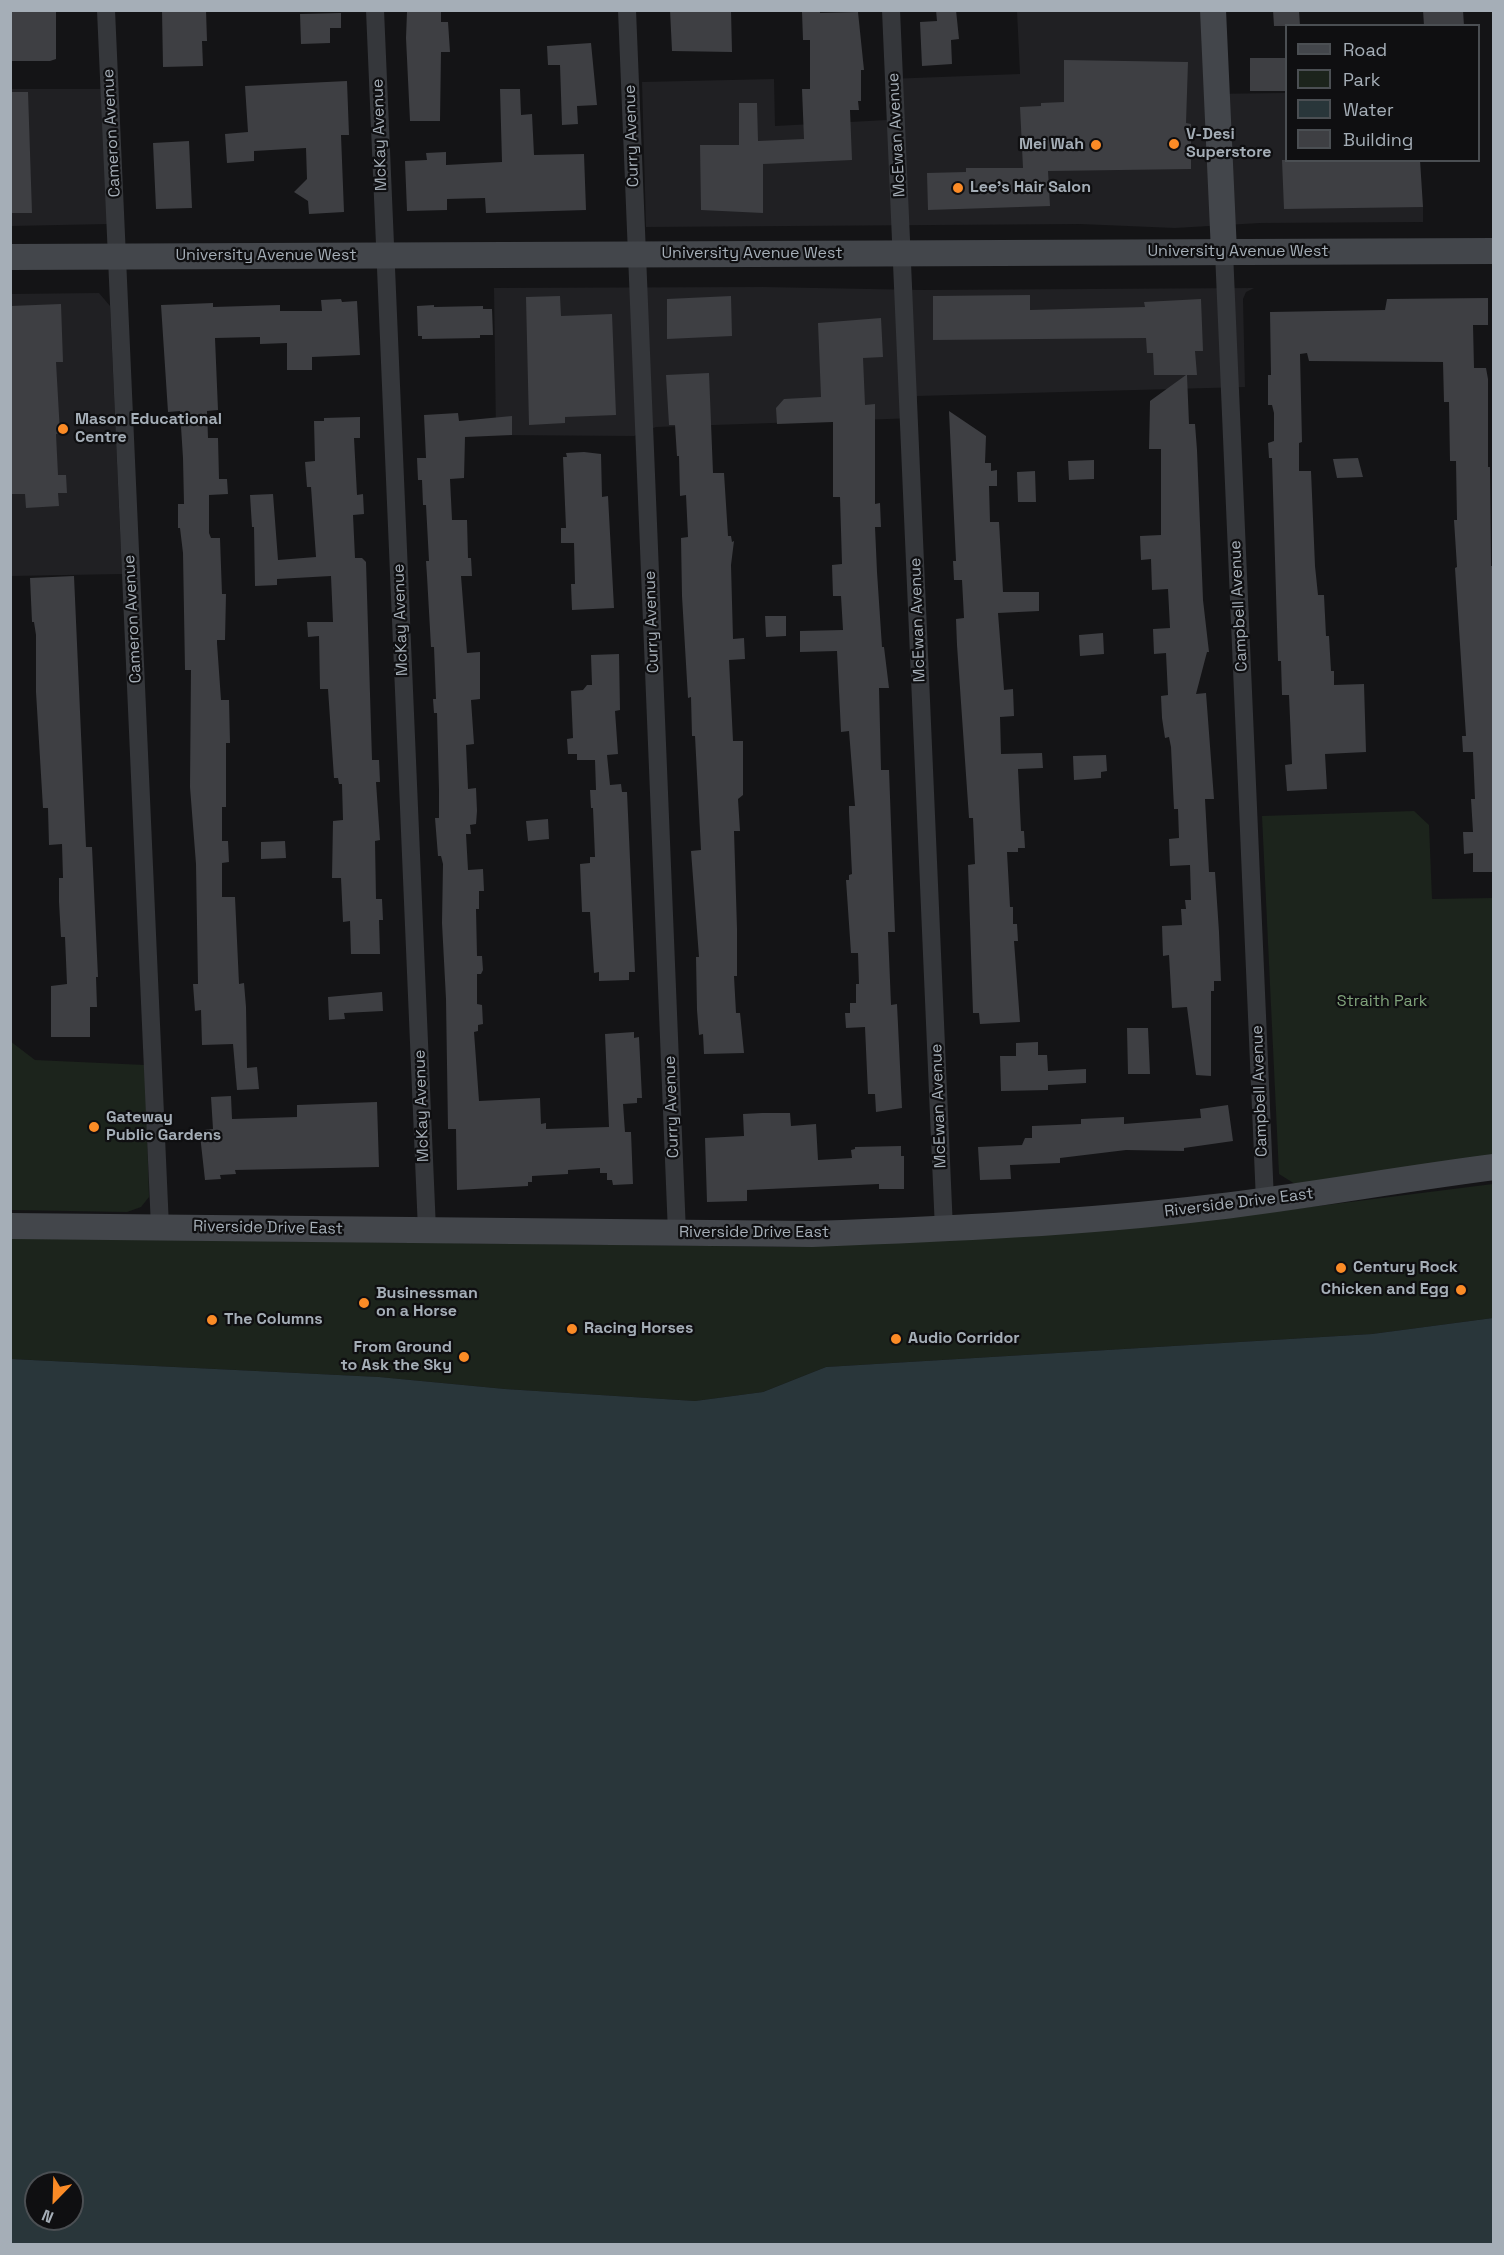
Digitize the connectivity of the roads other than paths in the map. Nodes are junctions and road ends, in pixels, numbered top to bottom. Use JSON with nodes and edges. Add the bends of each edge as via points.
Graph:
{"nodes":[{"id":1,"x":106,"y":10,"type":"edge"},
{"id":2,"x":375,"y":10,"type":"edge"},
{"id":3,"x":627,"y":10,"type":"edge"},
{"id":4,"x":891,"y":10,"type":"edge"},
{"id":5,"x":1213,"y":10,"type":"edge"},
{"id":6,"x":1494,"y":251,"type":"edge"},
{"id":7,"x":1224,"y":252,"type":"junction"},
{"id":8,"x":902,"y":253,"type":"junction"},
{"id":9,"x":637,"y":254,"type":"junction"},
{"id":10,"x":385,"y":255,"type":"junction"},
{"id":11,"x":10,"y":256,"type":"edge"},
{"id":12,"x":117,"y":256,"type":"junction"},
{"id":13,"x":1494,"y":1167,"type":"edge"},
{"id":14,"x":1265,"y":1201,"type":"junction"},
{"id":15,"x":10,"y":1226,"type":"edge"},
{"id":16,"x":160,"y":1227,"type":"junction"},
{"id":17,"x":427,"y":1230,"type":"junction"},
{"id":18,"x":944,"y":1230,"type":"junction"},
{"id":19,"x":677,"y":1233,"type":"junction"}],
"edges":[{"from":1,"to":12,"type":"street","name":"Cameron Avenue"},
{"from":2,"to":10,"type":"street","name":"McKay Avenue"},
{"from":3,"to":9,"type":"street","name":"Curry Avenue"},
{"from":4,"to":8,"type":"street","name":"McEwan Avenue"},
{"from":5,"to":7,"type":"main road","name":"Campbell Avenue"},
{"from":6,"to":7,"type":"main road","name":"University Avenue West"},
{"from":7,"to":8,"type":"main road","name":"University Avenue West"},
{"from":7,"to":14,"type":"street","name":"Campbell Avenue"},
{"from":8,"to":9,"type":"main road","name":"University Avenue West"},
{"from":8,"to":18,"type":"street","name":"McEwan Avenue"},
{"from":9,"to":10,"type":"main road","name":"University Avenue West"},
{"from":9,"to":19,"type":"street","name":"Curry Avenue"},
{"from":10,"to":12,"type":"main road","name":"University Avenue West"},
{"from":10,"to":17,"type":"street","name":"McKay Avenue"},
{"from":11,"to":12,"type":"main road","name":"University Avenue West"},
{"from":12,"to":16,"type":"street","name":"Cameron Avenue"},
{"from":13,"to":14,"type":"main road","name":"Riverside Drive East"},
{"from":14,"to":18,"type":"main road","name":"Riverside Drive East","via":[[1066,1222]]},
{"from":15,"to":16,"type":"main road","name":"Riverside Drive East"},
{"from":16,"to":17,"type":"main road","name":"Riverside Drive East"},
{"from":17,"to":19,"type":"main road","name":"Riverside Drive East"},
{"from":18,"to":19,"type":"main road","name":"Riverside Drive East"}]}
